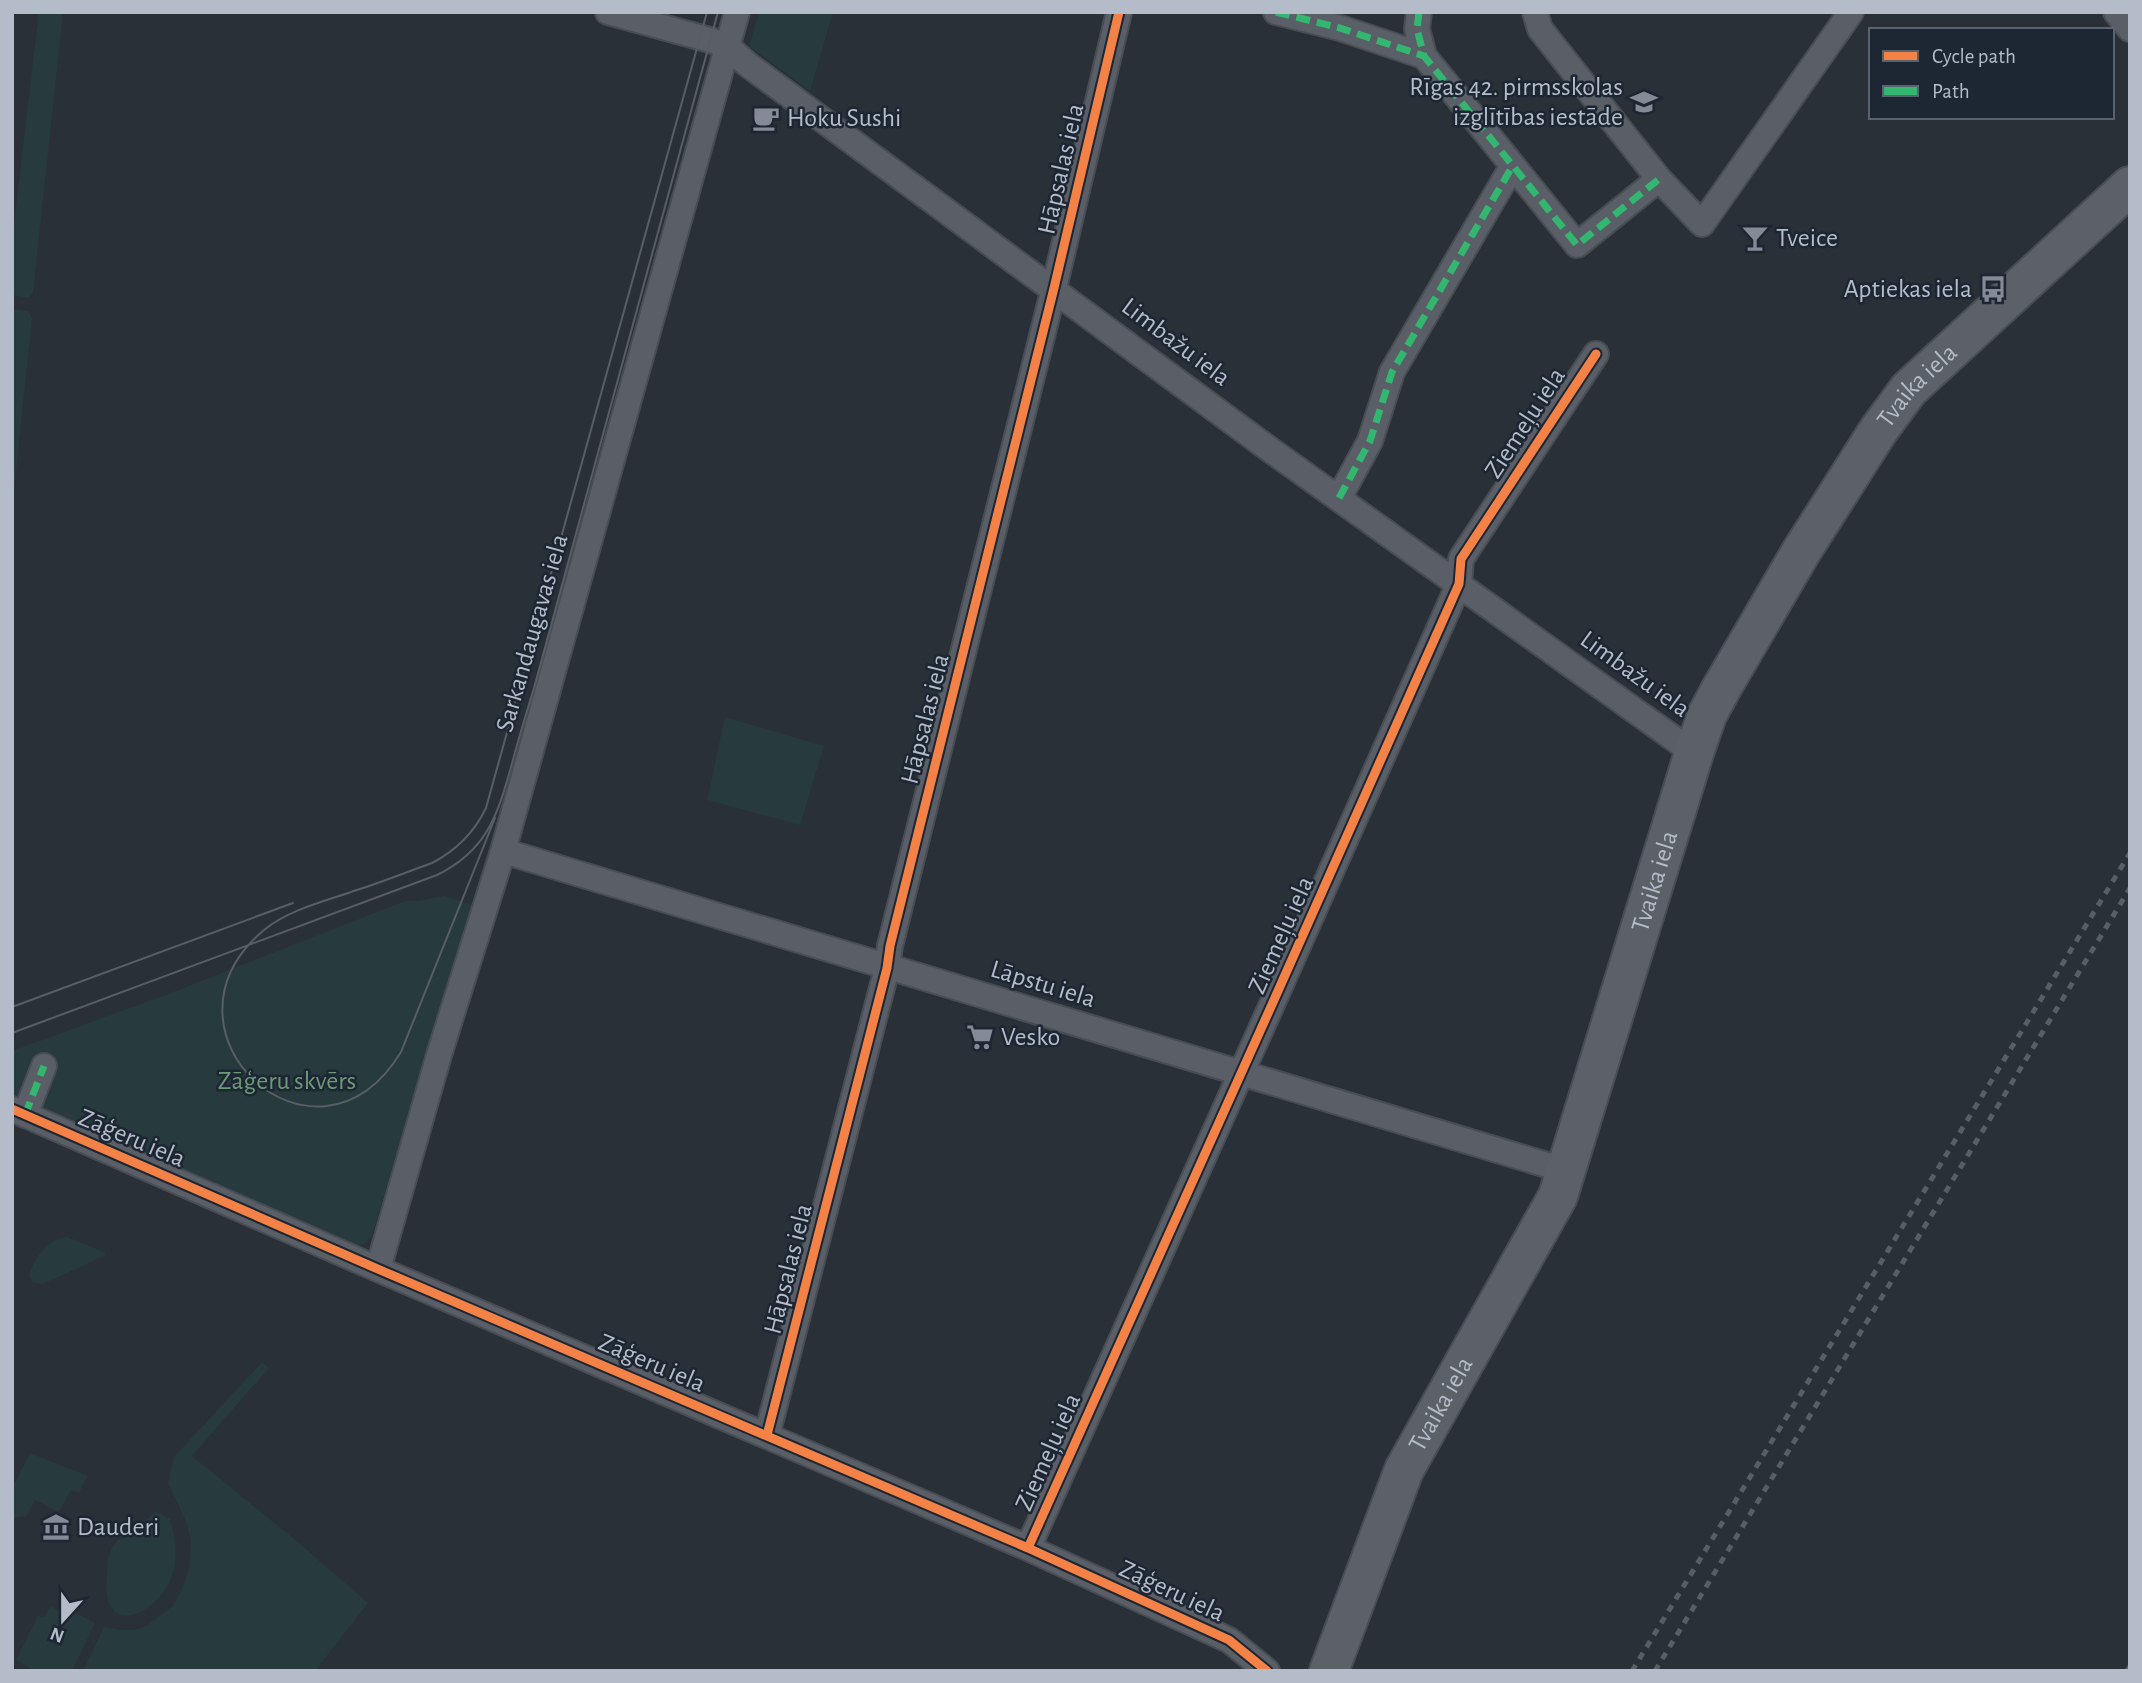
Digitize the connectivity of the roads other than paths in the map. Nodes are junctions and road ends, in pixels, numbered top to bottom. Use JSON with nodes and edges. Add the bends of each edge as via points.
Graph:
{"nodes":[{"id":1,"x":608,"y":12,"type":"edge"},
{"id":2,"x":737,"y":12,"type":"edge"},
{"id":3,"x":1119,"y":12,"type":"edge"},
{"id":4,"x":1276,"y":12,"type":"edge"},
{"id":5,"x":1419,"y":12,"type":"edge"},
{"id":6,"x":1535,"y":12,"type":"edge"},
{"id":7,"x":1851,"y":12,"type":"edge"},
{"id":8,"x":2116,"y":12,"type":"edge"},
{"id":9,"x":2130,"y":29,"type":"edge"},
{"id":10,"x":727,"y":47,"type":"junction"},
{"id":11,"x":1424,"y":56,"type":"junction"},
{"id":12,"x":1511,"y":166,"type":"junction"},
{"id":13,"x":1659,"y":179,"type":"junction"},
{"id":14,"x":2130,"y":186,"type":"edge"},
{"id":15,"x":1054,"y":288,"type":"junction"},
{"id":16,"x":1596,"y":354,"type":"dead end"},
{"id":17,"x":1339,"y":498,"type":"junction"},
{"id":18,"x":1459,"y":584,"type":"junction"},
{"id":19,"x":1694,"y":753,"type":"junction"},
{"id":20,"x":503,"y":851,"type":"junction"},
{"id":21,"x":887,"y":968,"type":"junction"},
{"id":22,"x":44,"y":1066,"type":"dead end"},
{"id":23,"x":1240,"y":1073,"type":"junction"},
{"id":24,"x":18,"y":1112,"type":"edge"},
{"id":25,"x":1567,"y":1171,"type":"junction"},
{"id":26,"x":378,"y":1269,"type":"junction"},
{"id":27,"x":767,"y":1435,"type":"junction"},
{"id":28,"x":1028,"y":1548,"type":"junction"},
{"id":29,"x":1267,"y":1671,"type":"edge"},
{"id":30,"x":1329,"y":1671,"type":"edge"}],
"edges":[{"from":1,"to":10,"type":"street","name":"Limbažu iela"},
{"from":2,"to":10,"type":"street","name":"Sarkandaugavas iela"},
{"from":3,"to":15,"type":"street","name":"Hāpsalas iela"},
{"from":4,"to":11,"type":"street"},
{"from":5,"to":11,"type":"street","via":[[1417,29]]},
{"from":6,"to":13,"type":"street","via":[[1540,29]]},
{"from":7,"to":13,"type":"street","via":[[1702,224]]},
{"from":8,"to":9,"type":"street"},
{"from":10,"to":15,"type":"street","name":"Limbažu iela"},
{"from":10,"to":20,"type":"street","name":"Sarkandaugavas iela"},
{"from":11,"to":12,"type":"street"},
{"from":12,"to":13,"type":"street","via":[[1577,245]]},
{"from":12,"to":17,"type":"street","via":[[1392,372],[1370,441]]},
{"from":14,"to":19,"type":"main road","name":"Tvaika iela","via":[[1909,389],[1801,552],[1707,715]]},
{"from":15,"to":17,"type":"street","name":"Limbažu iela"},
{"from":15,"to":21,"type":"street","name":"Hāpsalas iela"},
{"from":16,"to":18,"type":"street","name":"Ziemeļu iela","via":[[1461,559]]},
{"from":17,"to":18,"type":"street","name":"Limbažu iela"},
{"from":18,"to":19,"type":"street","name":"Limbažu iela"},
{"from":18,"to":23,"type":"street","name":"Ziemeļu iela"},
{"from":19,"to":25,"type":"main road","name":"Tvaika iela"},
{"from":20,"to":21,"type":"street","name":"Lāpstu iela"},
{"from":20,"to":26,"type":"street","name":"Sarkandaugavas iela"},
{"from":21,"to":23,"type":"street","name":"Lāpstu iela"},
{"from":21,"to":27,"type":"street","name":"Hāpsalas iela"},
{"from":22,"to":24,"type":"street"},
{"from":23,"to":25,"type":"street","name":"Lāpstu iela"},
{"from":23,"to":28,"type":"street","name":"Ziemeļu iela"},
{"from":24,"to":26,"type":"street","name":"Zāģeru iela"},
{"from":25,"to":30,"type":"main road","name":"Tvaika iela","via":[[1558,1196],[1404,1470]]},
{"from":26,"to":27,"type":"street","name":"Zāģeru iela"},
{"from":27,"to":28,"type":"street","name":"Zāģeru iela"},
{"from":28,"to":29,"type":"street","name":"Zāģeru iela","via":[[1229,1640]]}]}
